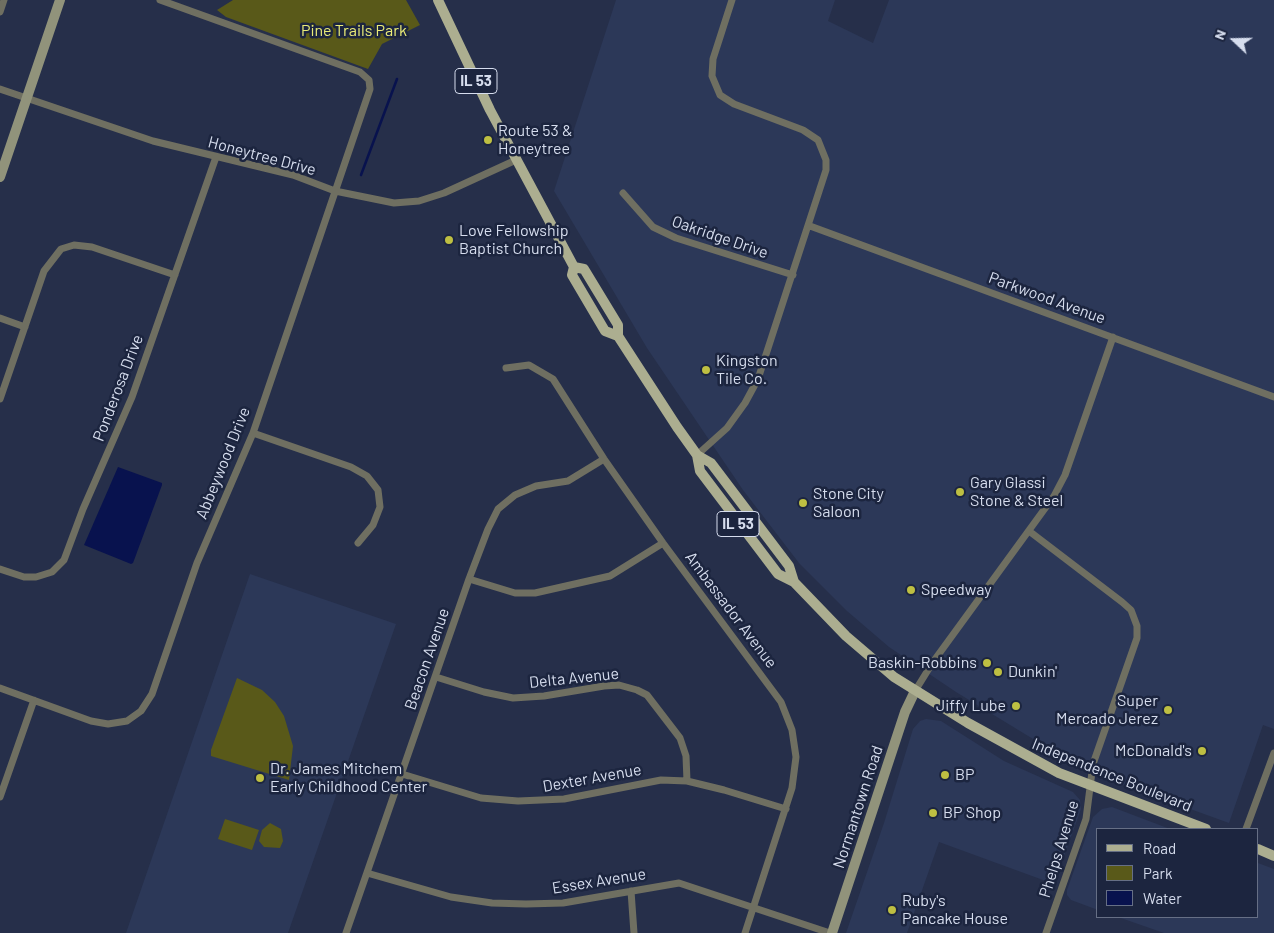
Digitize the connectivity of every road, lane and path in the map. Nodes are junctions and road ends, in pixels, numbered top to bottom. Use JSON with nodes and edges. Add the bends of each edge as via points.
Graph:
{"nodes":[{"id":1,"x":4,"y":0,"type":"edge"},
{"id":2,"x":60,"y":0,"type":"edge"},
{"id":3,"x":160,"y":0,"type":"edge"},
{"id":4,"x":438,"y":0,"type":"edge"},
{"id":5,"x":732,"y":0,"type":"edge"},
{"id":6,"x":0,"y":12,"type":"edge"},
{"id":7,"x":0,"y":89,"type":"edge"},
{"id":8,"x":27,"y":99,"type":"junction"},
{"id":9,"x":216,"y":157,"type":"junction"},
{"id":10,"x":516,"y":160,"type":"junction"},
{"id":11,"x":0,"y":177,"type":"edge"},
{"id":12,"x":335,"y":191,"type":"junction"},
{"id":13,"x":623,"y":194,"type":"dead end"},
{"id":14,"x":810,"y":226,"type":"junction"},
{"id":15,"x":175,"y":275,"type":"junction"},
{"id":16,"x":792,"y":275,"type":"junction"},
{"id":17,"x":0,"y":318,"type":"edge"},
{"id":18,"x":25,"y":327,"type":"junction"},
{"id":19,"x":1113,"y":338,"type":"junction"},
{"id":20,"x":506,"y":368,"type":"dead end"},
{"id":21,"x":1274,"y":397,"type":"edge"},
{"id":22,"x":0,"y":399,"type":"edge"},
{"id":23,"x":252,"y":433,"type":"junction"},
{"id":24,"x":697,"y":455,"type":"junction"},
{"id":25,"x":604,"y":459,"type":"junction"},
{"id":26,"x":1029,"y":531,"type":"junction"},
{"id":27,"x":358,"y":543,"type":"dead end"},
{"id":28,"x":663,"y":543,"type":"junction"},
{"id":29,"x":0,"y":569,"type":"edge"},
{"id":30,"x":469,"y":579,"type":"junction"},
{"id":31,"x":436,"y":677,"type":"junction"},
{"id":32,"x":0,"y":688,"type":"edge"},
{"id":33,"x":915,"y":690,"type":"junction"},
{"id":34,"x":34,"y":700,"type":"junction"},
{"id":35,"x":1274,"y":753,"type":"edge"},
{"id":36,"x":402,"y":774,"type":"junction"},
{"id":37,"x":687,"y":781,"type":"junction"},
{"id":38,"x":1091,"y":786,"type":"junction"},
{"id":39,"x":0,"y":797,"type":"edge"},
{"id":40,"x":786,"y":809,"type":"junction"},
{"id":41,"x":1203,"y":828,"type":"edge"},
{"id":42,"x":1246,"y":828,"type":"edge"},
{"id":43,"x":1259,"y":849,"type":"edge"},
{"id":44,"x":1274,"y":856,"type":"edge"},
{"id":45,"x":367,"y":873,"type":"junction"},
{"id":46,"x":631,"y":891,"type":"junction"},
{"id":47,"x":754,"y":907,"type":"junction"},
{"id":48,"x":346,"y":933,"type":"edge"},
{"id":49,"x":634,"y":933,"type":"edge"},
{"id":50,"x":745,"y":933,"type":"edge"},
{"id":51,"x":831,"y":933,"type":"edge"},
{"id":52,"x":1046,"y":933,"type":"edge"}],
"edges":[{"from":1,"to":6,"type":"street"},
{"from":2,"to":8,"type":"main road"},
{"from":3,"to":12,"type":"street","name":"Abbeywood Drive","via":[[360,72],[369,80],[370,88]]},
{"from":4,"to":10,"type":"main road","name":"Independence Boulevard","number":"IL 53"},
{"from":5,"to":14,"type":"street","via":[[713,58],[712,76],[720,95],[734,104],[803,130],[818,140],[826,160],[826,170]]},
{"from":7,"to":8,"type":"street","name":"Honeytree Drive"},
{"from":8,"to":9,"type":"street","name":"Honeytree Drive","via":[[153,141]]},
{"from":8,"to":11,"type":"main road"},
{"from":9,"to":12,"type":"street","name":"Honeytree Drive","via":[[293,175]]},
{"from":9,"to":15,"type":"street","name":"Ponderosa Drive"},
{"from":10,"to":12,"type":"street","name":"Honeytree Drive","via":[[419,201],[394,203]]},
{"from":10,"to":24,"type":"main road","name":"Independence Boulevard","number":"IL 53","via":[[574,267],[584,269],[618,324],[618,336]]},
{"from":12,"to":23,"type":"street","name":"Abbeywood Drive"},
{"from":13,"to":16,"type":"street","name":"Oakridge Drive","via":[[653,227],[676,238]]},
{"from":14,"to":16,"type":"street"},
{"from":14,"to":19,"type":"street","name":"Parkwood Avenue"},
{"from":15,"to":18,"type":"street","via":[[92,247],[74,245],[61,248],[44,271]]},
{"from":15,"to":29,"type":"street","name":"Ponderosa Drive","via":[[132,397],[82,509],[64,560],[52,572],[36,577],[24,577]]},
{"from":16,"to":24,"type":"street","via":[[758,379],[727,428]]},
{"from":17,"to":18,"type":"street"},
{"from":18,"to":22,"type":"street"},
{"from":19,"to":21,"type":"street","name":"Parkwood Avenue"},
{"from":19,"to":26,"type":"street","via":[[1065,475]]},
{"from":20,"to":25,"type":"street","name":"Ambassador Avenue","via":[[529,365],[553,379]]},
{"from":23,"to":27,"type":"street","via":[[351,467],[367,476],[378,490],[380,507],[373,525]]},
{"from":23,"to":34,"type":"street","name":"Abbeywood Drive","via":[[197,563],[152,694],[141,711],[127,721],[108,724]]},
{"from":24,"to":33,"type":"main road","name":"Independence Boulevard","number":"IL 53","via":[[711,463],[789,566],[794,582],[846,636]]},
{"from":25,"to":28,"type":"street","name":"Ambassador Avenue"},
{"from":25,"to":30,"type":"street","name":"Beacon Avenue","via":[[568,481],[536,486],[515,495],[498,509]]},
{"from":26,"to":33,"type":"street"},
{"from":26,"to":38,"type":"street","name":"Phelps Avenue","via":[[1122,602],[1135,618],[1137,638],[1093,764]]},
{"from":28,"to":30,"type":"street","via":[[610,576],[535,593],[515,593]]},
{"from":28,"to":40,"type":"street","name":"Ambassador Avenue","via":[[781,702],[792,730],[796,757]]},
{"from":30,"to":31,"type":"street","name":"Beacon Avenue"},
{"from":31,"to":36,"type":"street","name":"Beacon Avenue"},
{"from":31,"to":37,"type":"street","name":"Delta Avenue","via":[[513,698],[619,685],[637,690],[647,695],[680,738],[686,756]]},
{"from":32,"to":34,"type":"street","name":"Abbeywood Drive"},
{"from":33,"to":38,"type":"main road","name":"Independence Boulevard","number":"IL 53","via":[[1010,748]]},
{"from":33,"to":51,"type":"main road","name":"Normantown Road"},
{"from":34,"to":39,"type":"street"},
{"from":35,"to":42,"type":"street"},
{"from":36,"to":37,"type":"street","name":"Dexter Avenue","via":[[481,798],[518,801],[564,799],[661,780]]},
{"from":36,"to":45,"type":"street","name":"Beacon Avenue"},
{"from":37,"to":40,"type":"street","name":"Dexter Avenue"},
{"from":38,"to":41,"type":"main road","name":"Independence Boulevard","number":"IL 53"},
{"from":38,"to":52,"type":"street","name":"Phelps Avenue","via":[[1086,819]]},
{"from":40,"to":47,"type":"street","name":"Ambassador Avenue"},
{"from":43,"to":44,"type":"main road"},
{"from":45,"to":46,"type":"street","name":"Essex Avenue","via":[[451,897],[492,903],[564,903]]},
{"from":45,"to":48,"type":"street","name":"Beacon Avenue"},
{"from":46,"to":47,"type":"street","name":"Essex Avenue","via":[[679,883]]},
{"from":46,"to":49,"type":"street"},
{"from":47,"to":50,"type":"street","name":"Ambassador Avenue"},
{"from":47,"to":51,"type":"street","name":"Essex Avenue"}]}
